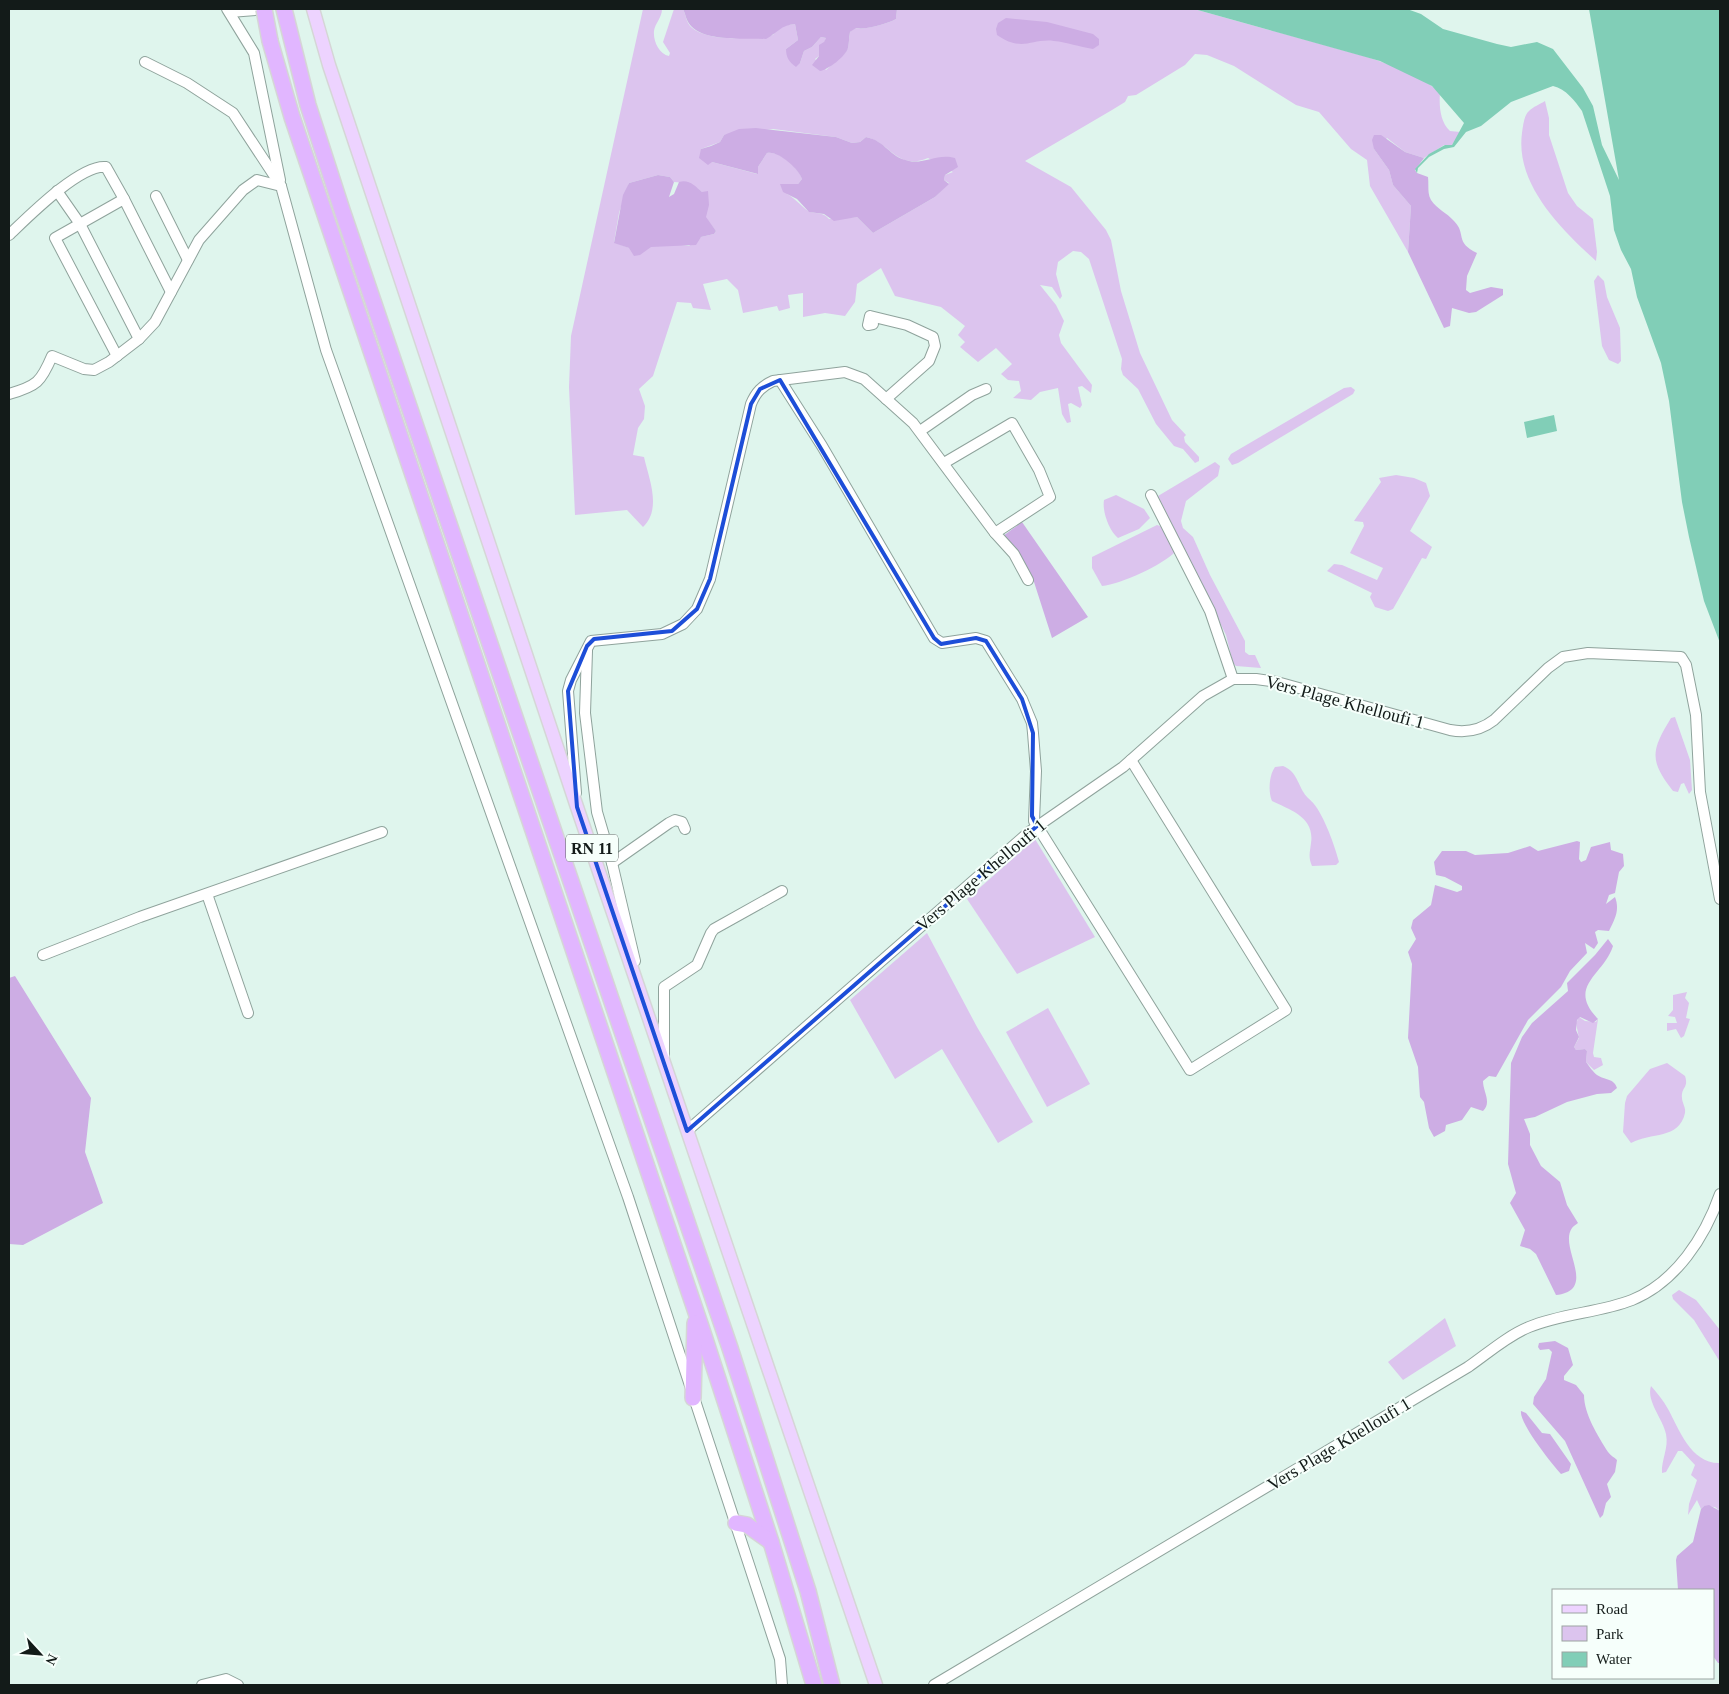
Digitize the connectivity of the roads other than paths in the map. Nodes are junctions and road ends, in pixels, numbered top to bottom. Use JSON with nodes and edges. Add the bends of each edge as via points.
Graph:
{"nodes":[{"id":1,"x":265,"y":9,"type":"edge"},
{"id":2,"x":284,"y":9,"type":"edge"},
{"id":3,"x":312,"y":9,"type":"edge"},
{"id":4,"x":228,"y":10,"type":"edge"},
{"id":5,"x":145,"y":62,"type":"dead end"},
{"id":6,"x":281,"y":186,"type":"junction"},
{"id":7,"x":57,"y":191,"type":"junction"},
{"id":8,"x":156,"y":196,"type":"dead end"},
{"id":9,"x":124,"y":199,"type":"junction"},
{"id":10,"x":80,"y":224,"type":"junction"},
{"id":11,"x":9,"y":235,"type":"edge"},
{"id":12,"x":188,"y":260,"type":"junction"},
{"id":13,"x":171,"y":292,"type":"junction"},
{"id":14,"x":873,"y":324,"type":"dead end"},
{"id":15,"x":139,"y":339,"type":"junction"},
{"id":16,"x":117,"y":356,"type":"junction"},
{"id":17,"x":780,"y":380,"type":"junction"},
{"id":18,"x":986,"y":389,"type":"dead end"},
{"id":19,"x":9,"y":394,"type":"edge"},
{"id":20,"x":886,"y":399,"type":"junction"},
{"id":21,"x":920,"y":431,"type":"junction"},
{"id":22,"x":944,"y":463,"type":"junction"},
{"id":23,"x":1151,"y":494,"type":"dead end"},
{"id":24,"x":995,"y":533,"type":"junction"},
{"id":25,"x":1028,"y":580,"type":"dead end"},
{"id":26,"x":587,"y":646,"type":"junction"},
{"id":27,"x":1233,"y":679,"type":"junction"},
{"id":28,"x":570,"y":741,"type":"junction"},
{"id":29,"x":591,"y":760,"type":"junction"},
{"id":30,"x":1130,"y":760,"type":"junction"},
{"id":31,"x":577,"y":807,"type":"junction"},
{"id":32,"x":1037,"y":826,"type":"junction"},
{"id":33,"x":685,"y":829,"type":"dead end"},
{"id":34,"x":382,"y":832,"type":"dead end"},
{"id":35,"x":612,"y":863,"type":"junction"},
{"id":36,"x":782,"y":892,"type":"dead end"},
{"id":37,"x":207,"y":894,"type":"junction"},
{"id":38,"x":1720,"y":899,"type":"edge"},
{"id":39,"x":43,"y":955,"type":"dead end"},
{"id":40,"x":642,"y":994,"type":"junction"},
{"id":41,"x":248,"y":1013,"type":"dead end"},
{"id":42,"x":664,"y":1059,"type":"junction"},
{"id":43,"x":687,"y":1131,"type":"junction"},
{"id":44,"x":1720,"y":1194,"type":"edge"},
{"id":45,"x":695,"y":1309,"type":"junction"},
{"id":46,"x":693,"y":1398,"type":"junction"},
{"id":47,"x":736,"y":1523,"type":"junction"},
{"id":48,"x":771,"y":1542,"type":"junction"},
{"id":49,"x":202,"y":1685,"type":"edge"},
{"id":50,"x":238,"y":1685,"type":"edge"},
{"id":51,"x":782,"y":1685,"type":"edge"},
{"id":52,"x":814,"y":1685,"type":"edge"},
{"id":53,"x":832,"y":1685,"type":"edge"},
{"id":54,"x":876,"y":1685,"type":"edge"},
{"id":55,"x":934,"y":1685,"type":"edge"}],
"edges":[{"from":1,"to":4,"type":"street"},
{"from":1,"to":45,"type":"highway","bridge":true,"via":[[270,41],[295,126]]},
{"from":2,"to":53,"type":"highway","via":[[308,105],[358,257],[730,1348],[808,1591]]},
{"from":3,"to":31,"type":"main road","number":"RN 11"},
{"from":4,"to":6,"type":"street","via":[[254,53]]},
{"from":5,"to":6,"type":"street","via":[[187,82],[233,113]]},
{"from":6,"to":12,"type":"street","via":[[257,180],[242,190],[199,240]]},
{"from":6,"to":46,"type":"street","via":[[326,350],[628,1197]]},
{"from":7,"to":9,"type":"street","via":[[100,166],[106,167]]},
{"from":7,"to":10,"type":"street"},
{"from":7,"to":11,"type":"street"},
{"from":8,"to":12,"type":"street"},
{"from":9,"to":10,"type":"street"},
{"from":9,"to":13,"type":"street"},
{"from":10,"to":15,"type":"street"},
{"from":10,"to":16,"type":"street","via":[[55,238]]},
{"from":12,"to":13,"type":"street"},
{"from":13,"to":15,"type":"street","via":[[155,322]]},
{"from":14,"to":20,"type":"street","via":[[868,326],[870,316],[907,324],[933,337],[935,346],[929,361]]},
{"from":15,"to":16,"type":"street"},
{"from":16,"to":19,"type":"street","via":[[94,370],[52,356],[37,384]]},
{"from":17,"to":20,"type":"street","via":[[845,372],[864,379]]},
{"from":17,"to":26,"type":"street","via":[[760,389],[751,404],[710,579],[692,616],[672,631],[662,634],[594,639]]},
{"from":17,"to":32,"type":"street","via":[[934,638],[942,643],[976,638],[986,641],[1022,698],[1033,732],[1036,772],[1032,816]]},
{"from":18,"to":21,"type":"street"},
{"from":20,"to":21,"type":"street"},
{"from":21,"to":22,"type":"street"},
{"from":22,"to":24,"type":"street"},
{"from":22,"to":24,"type":"street","via":[[1012,423],[1039,470],[1050,497]]},
{"from":23,"to":27,"type":"street","via":[[1210,610]]},
{"from":24,"to":25,"type":"street","via":[[1014,554]]},
{"from":26,"to":28,"type":"street","via":[[569,687]]},
{"from":26,"to":29,"type":"street","via":[[586,713]]},
{"from":27,"to":30,"type":"street","name":"Vers Plage Khelloufi 1","via":[[1203,696]]},
{"from":27,"to":38,"type":"street","name":"Vers Plage Khelloufi 1","via":[[1277,682],[1450,730],[1470,731],[1494,720],[1548,668],[1563,658],[1588,654],[1681,657],[1686,665],[1696,715],[1700,792]]},
{"from":28,"to":29,"type":"street"},
{"from":28,"to":31,"type":"street"},
{"from":29,"to":35,"type":"street","via":[[597,812]]},
{"from":30,"to":32,"type":"street","name":"Vers Plage Khelloufi 1"},
{"from":30,"to":32,"type":"street","via":[[1286,1010],[1190,1070]]},
{"from":31,"to":40,"type":"main road","number":"RN 11"},
{"from":32,"to":43,"type":"street","name":"Vers Plage Khelloufi 1"},
{"from":33,"to":35,"type":"street","via":[[682,822],[675,820]]},
{"from":34,"to":37,"type":"street"},
{"from":35,"to":40,"type":"street"},
{"from":36,"to":42,"type":"street","via":[[714,929],[697,965],[664,987]]},
{"from":37,"to":39,"type":"street"},
{"from":37,"to":41,"type":"street"},
{"from":40,"to":42,"type":"main road","number":"RN 11"},
{"from":42,"to":43,"type":"main road","number":"RN 11"},
{"from":43,"to":54,"type":"main road","number":"RN 11"},
{"from":44,"to":55,"type":"street","name":"Vers Plage Khelloufi 1","via":[[1705,1229],[1688,1255],[1648,1291],[1631,1300],[1543,1322],[1519,1332],[1468,1367]]},
{"from":45,"to":46,"type":"highway"},
{"from":45,"to":48,"type":"highway"},
{"from":46,"to":47,"type":"street"},
{"from":47,"to":48,"type":"highway","via":[[747,1525]]},
{"from":47,"to":51,"type":"street","via":[[780,1659]]},
{"from":48,"to":52,"type":"highway"},
{"from":49,"to":50,"type":"street","via":[[226,1679]]}]}
